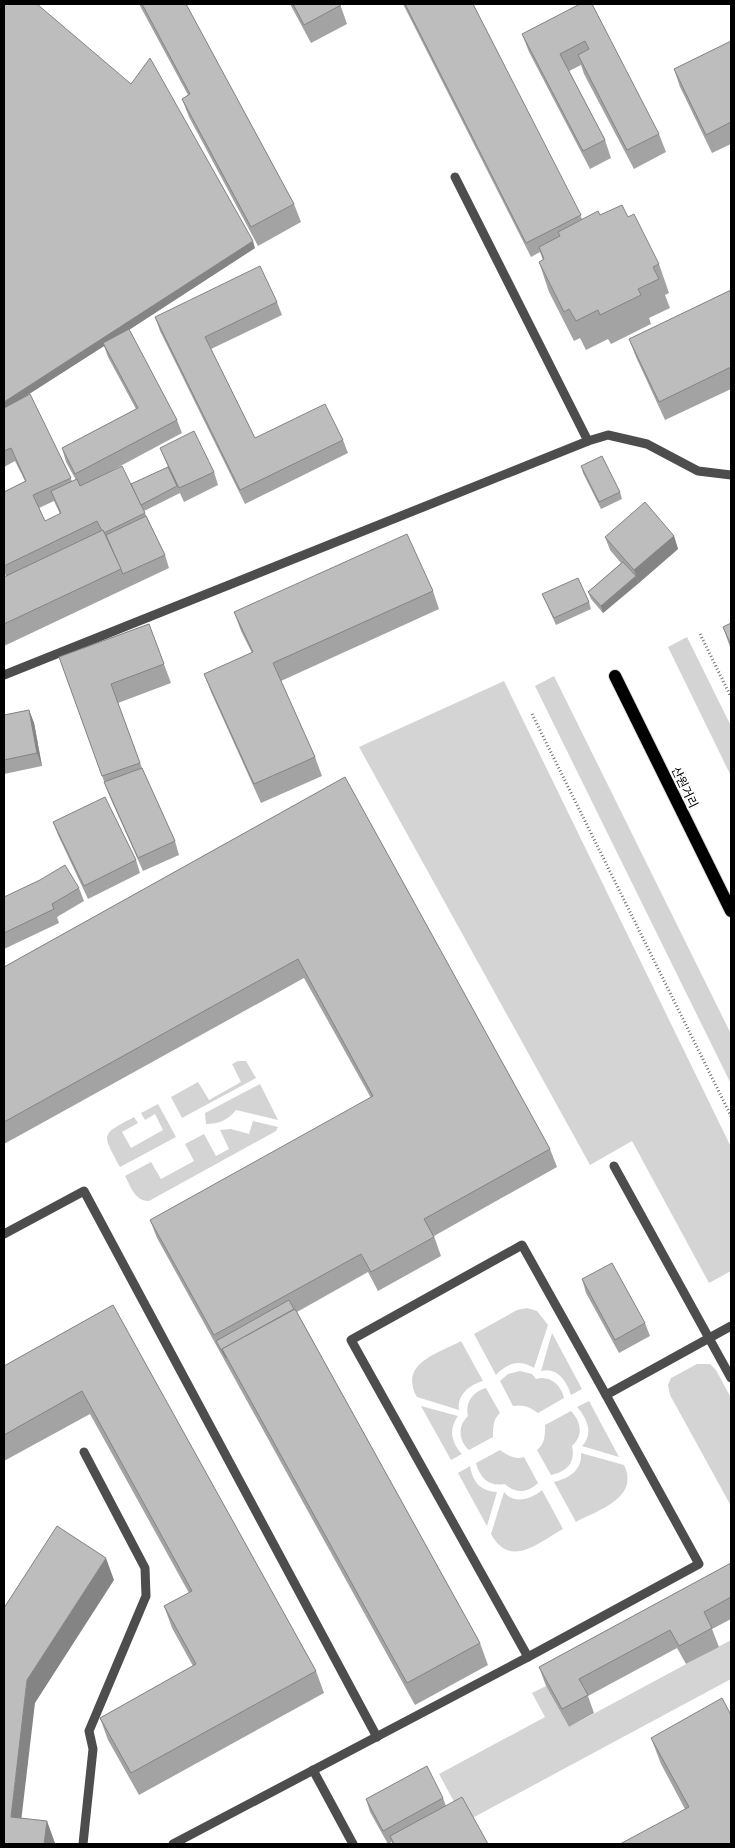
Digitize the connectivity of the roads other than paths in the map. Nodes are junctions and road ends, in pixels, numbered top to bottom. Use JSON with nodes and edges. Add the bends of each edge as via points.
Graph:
{"nodes":[{"id":1,"x":455,"y":177,"type":"dead end"},
{"id":2,"x":588,"y":441,"type":"junction"},
{"id":3,"x":731,"y":475,"type":"edge"},
{"id":4,"x":4,"y":675,"type":"edge"},
{"id":5,"x":615,"y":676,"type":"dead end"},
{"id":6,"x":731,"y":911,"type":"edge"},
{"id":7,"x":614,"y":1166,"type":"dead end"},
{"id":8,"x":4,"y":1234,"type":"edge"},
{"id":9,"x":731,"y":1326,"type":"edge"},
{"id":10,"x":709,"y":1337,"type":"junction"},
{"id":11,"x":731,"y":1378,"type":"edge"},
{"id":12,"x":606,"y":1394,"type":"junction"},
{"id":13,"x":84,"y":1452,"type":"dead end"},
{"id":14,"x":528,"y":1657,"type":"junction"},
{"id":15,"x":377,"y":1736,"type":"junction"},
{"id":16,"x":313,"y":1770,"type":"junction"},
{"id":17,"x":83,"y":1844,"type":"edge"},
{"id":18,"x":172,"y":1844,"type":"edge"},
{"id":19,"x":353,"y":1844,"type":"edge"}],
"edges":[{"from":1,"to":2,"type":"street"},
{"from":2,"to":3,"type":"street","via":[[608,435],[647,444],[698,471]]},
{"from":2,"to":4,"type":"street"},
{"from":5,"to":6,"type":"main road","name":"산원거리"},
{"from":7,"to":10,"type":"street"},
{"from":8,"to":15,"type":"street","via":[[84,1191]]},
{"from":9,"to":10,"type":"street"},
{"from":10,"to":11,"type":"street"},
{"from":10,"to":12,"type":"street"},
{"from":12,"to":14,"type":"street","via":[[699,1564]]},
{"from":12,"to":14,"type":"street","via":[[522,1245],[351,1340]]},
{"from":13,"to":17,"type":"street","via":[[145,1568],[146,1596],[89,1731],[93,1749]]},
{"from":14,"to":15,"type":"street"},
{"from":15,"to":16,"type":"street"},
{"from":16,"to":18,"type":"street"},
{"from":16,"to":19,"type":"street"}]}
